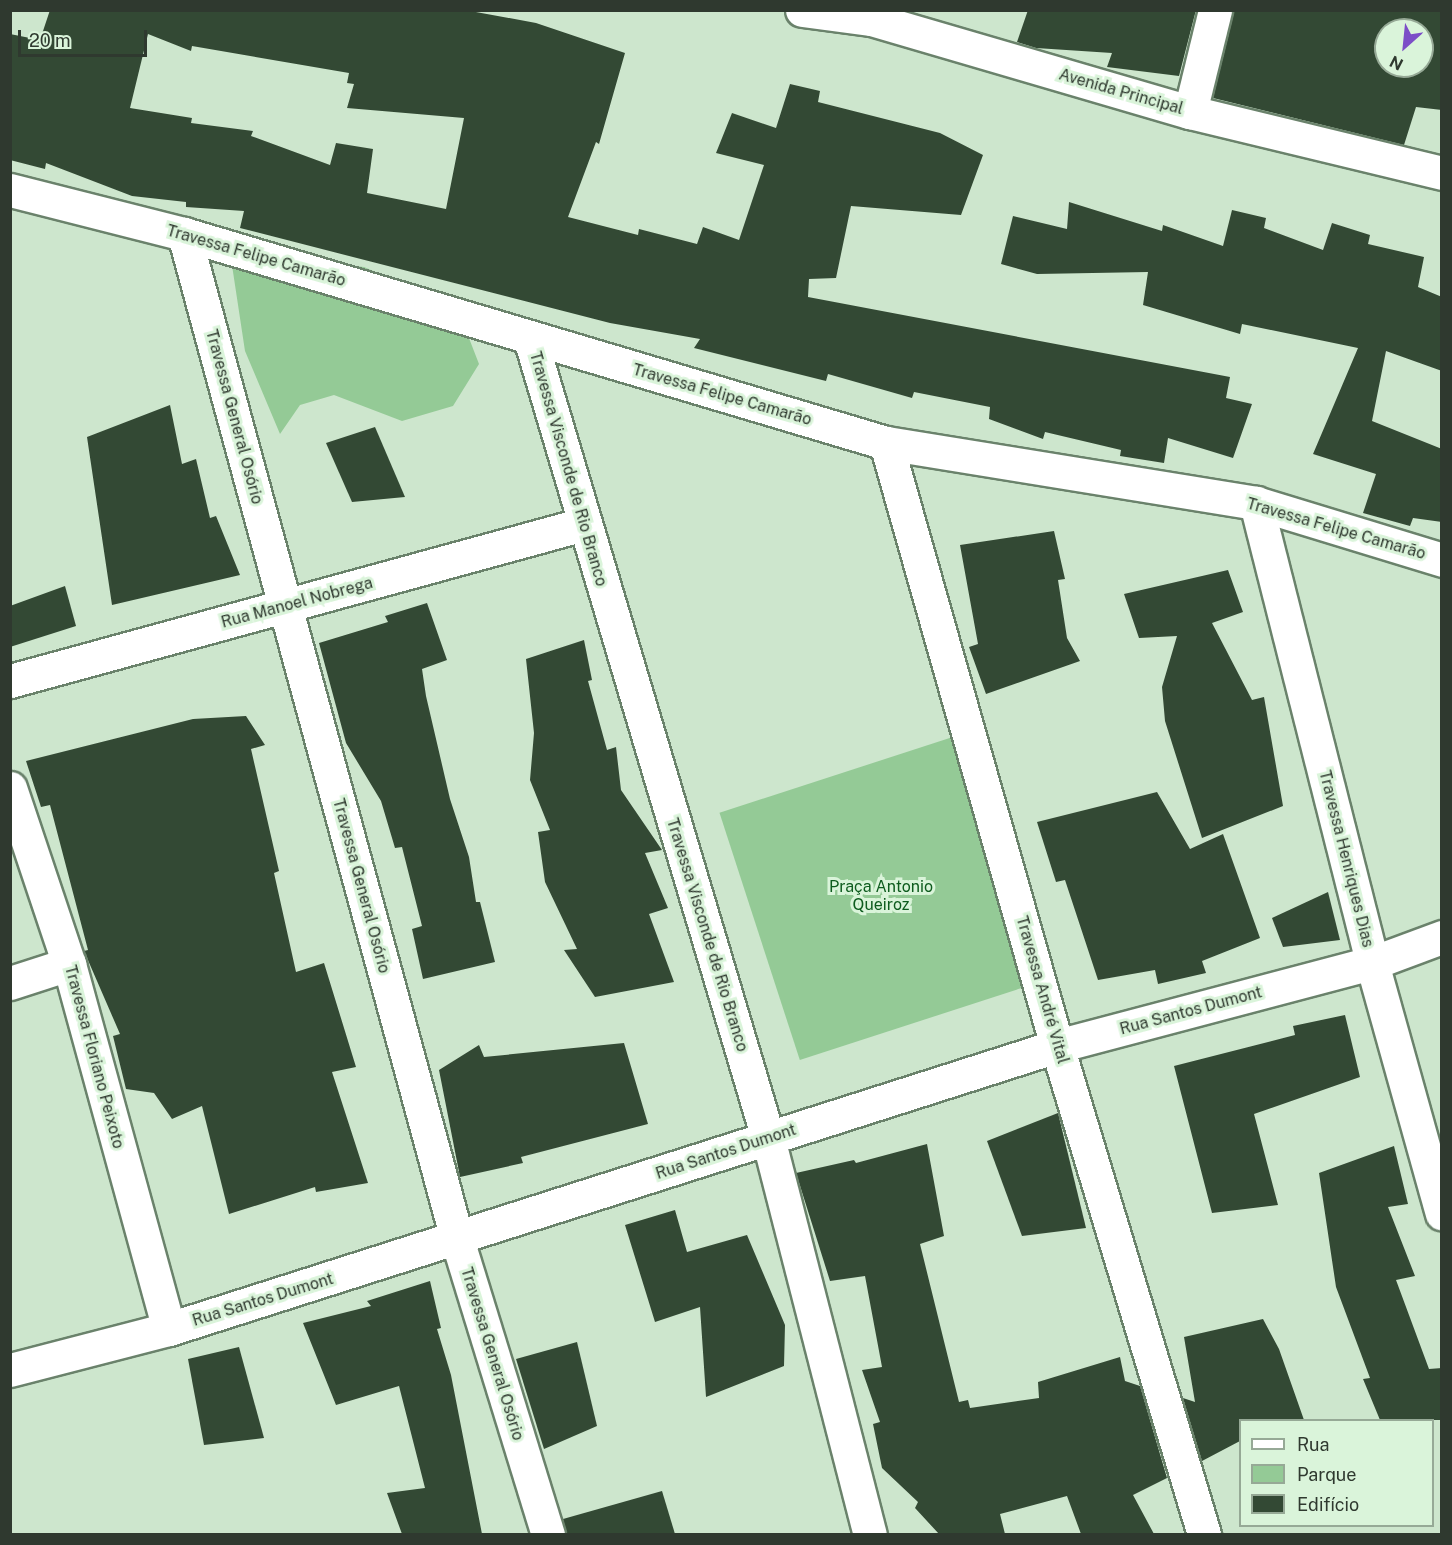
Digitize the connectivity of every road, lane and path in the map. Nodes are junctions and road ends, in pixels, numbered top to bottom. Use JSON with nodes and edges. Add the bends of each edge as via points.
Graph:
{"nodes":[{"id":1,"x":802,"y":10,"type":"edge"},
{"id":2,"x":1215,"y":10,"type":"edge"},
{"id":3,"x":872,"y":15,"type":"edge"},
{"id":4,"x":1190,"y":112,"type":"junction"},
{"id":5,"x":1442,"y":172,"type":"edge"},
{"id":6,"x":10,"y":190,"type":"edge"},
{"id":7,"x":184,"y":234,"type":"junction"},
{"id":8,"x":530,"y":339,"type":"junction"},
{"id":9,"x":886,"y":443,"type":"junction"},
{"id":10,"x":1256,"y":503,"type":"junction"},
{"id":11,"x":584,"y":524,"type":"junction"},
{"id":12,"x":1442,"y":560,"type":"edge"},
{"id":13,"x":285,"y":607,"type":"junction"},
{"id":14,"x":10,"y":681,"type":"edge"},
{"id":15,"x":10,"y":788,"type":"edge"},
{"id":16,"x":1442,"y":937,"type":"edge"},
{"id":17,"x":1372,"y":963,"type":"junction"},
{"id":18,"x":69,"y":964,"type":"junction"},
{"id":19,"x":10,"y":983,"type":"edge"},
{"id":20,"x":1057,"y":1046,"type":"junction"},
{"id":21,"x":768,"y":1138,"type":"junction"},
{"id":22,"x":1442,"y":1213,"type":"edge"},
{"id":23,"x":457,"y":1239,"type":"junction"},
{"id":24,"x":169,"y":1329,"type":"junction"},
{"id":25,"x":10,"y":1370,"type":"edge"},
{"id":26,"x":548,"y":1534,"type":"edge"},
{"id":27,"x":870,"y":1534,"type":"edge"},
{"id":28,"x":1204,"y":1534,"type":"edge"}],
"edges":[{"from":1,"to":3,"type":"street","name":"Avenida Principal"},
{"from":2,"to":4,"type":"street"},
{"from":3,"to":4,"type":"street","name":"Avenida Principal"},
{"from":4,"to":5,"type":"street","name":"Avenida Principal"},
{"from":6,"to":7,"type":"street","name":"Travessa Felipe Camarão"},
{"from":7,"to":8,"type":"street","name":"Travessa Felipe Camarão"},
{"from":7,"to":13,"type":"street","name":"Travessa General Osório"},
{"from":8,"to":9,"type":"street","name":"Travessa Felipe Camarão"},
{"from":8,"to":11,"type":"street","name":"Travessa Visconde de Rio Branco"},
{"from":9,"to":10,"type":"street","name":"Travessa Felipe Camarão"},
{"from":9,"to":20,"type":"street","name":"Travessa André Vital"},
{"from":10,"to":12,"type":"street","name":"Travessa Felipe Camarão"},
{"from":10,"to":17,"type":"street","name":"Travessa Henriques Dias"},
{"from":11,"to":13,"type":"street","name":"Rua Manoel Nobrega"},
{"from":11,"to":21,"type":"street","name":"Travessa Visconde de Rio Branco"},
{"from":13,"to":14,"type":"street","name":"Rua Manoel Nobrega"},
{"from":13,"to":23,"type":"street","name":"Travessa General Osório"},
{"from":15,"to":18,"type":"street","name":"Travessa Floriano Peixoto"},
{"from":16,"to":17,"type":"street","name":"Rua Santos Dumont"},
{"from":17,"to":20,"type":"street","name":"Rua Santos Dumont"},
{"from":17,"to":22,"type":"street","name":"Travessa Henriques Dias"},
{"from":18,"to":19,"type":"street"},
{"from":18,"to":24,"type":"street","name":"Travessa Floriano Peixoto"},
{"from":20,"to":21,"type":"street","name":"Rua Santos Dumont"},
{"from":20,"to":28,"type":"street","name":"Travessa André Vital"},
{"from":21,"to":23,"type":"street","name":"Rua Santos Dumont"},
{"from":21,"to":27,"type":"street","name":"Travessa Visconde de Rio Branco"},
{"from":23,"to":24,"type":"street","name":"Rua Santos Dumont"},
{"from":23,"to":26,"type":"street","name":"Travessa General Osório"},
{"from":24,"to":25,"type":"street","name":"Rua Santos Dumont"}]}
